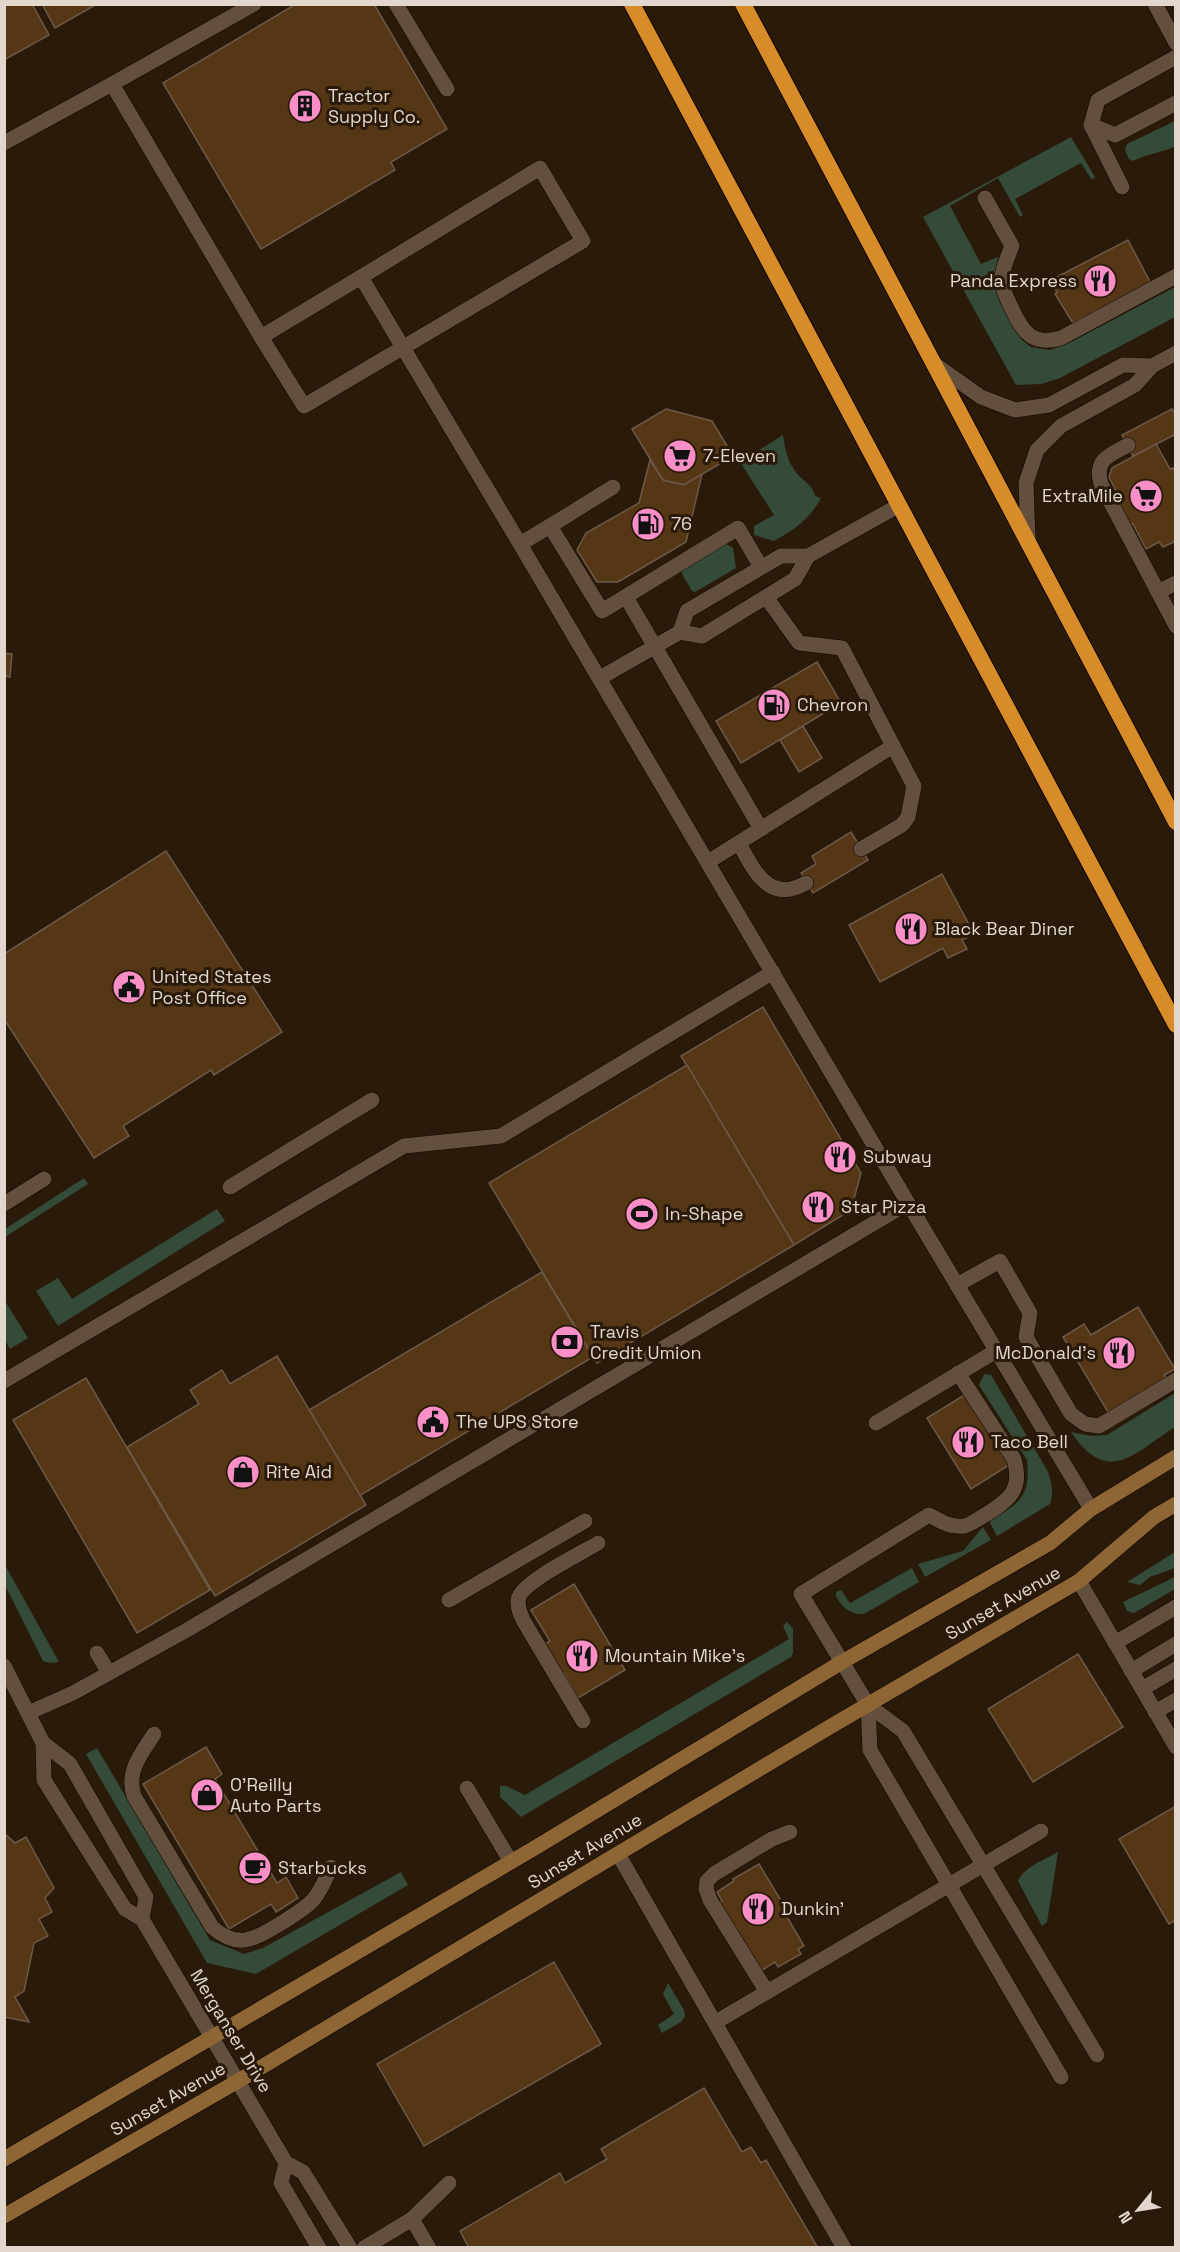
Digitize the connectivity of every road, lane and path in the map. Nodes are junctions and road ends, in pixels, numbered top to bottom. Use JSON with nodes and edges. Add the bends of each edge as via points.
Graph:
{"nodes":[{"id":1,"x":254,"y":4,"type":"edge"},
{"id":2,"x":396,"y":4,"type":"edge"},
{"id":3,"x":632,"y":4,"type":"edge"},
{"id":4,"x":743,"y":4,"type":"edge"},
{"id":5,"x":1155,"y":4,"type":"edge"},
{"id":6,"x":1176,"y":43,"type":"edge"},
{"id":7,"x":1176,"y":57,"type":"edge"},
{"id":8,"x":112,"y":84,"type":"junction"},
{"id":9,"x":447,"y":89,"type":"dead end"},
{"id":10,"x":1176,"y":103,"type":"edge"},
{"id":11,"x":1091,"y":125,"type":"junction"},
{"id":12,"x":4,"y":143,"type":"edge"},
{"id":13,"x":1122,"y":187,"type":"dead end"},
{"id":14,"x":986,"y":198,"type":"dead end"},
{"id":15,"x":1176,"y":276,"type":"edge"},
{"id":16,"x":362,"y":277,"type":"junction"},
{"id":17,"x":261,"y":337,"type":"junction"},
{"id":18,"x":403,"y":347,"type":"junction"},
{"id":19,"x":1176,"y":354,"type":"edge"},
{"id":20,"x":932,"y":363,"type":"junction"},
{"id":21,"x":1152,"y":366,"type":"junction"},
{"id":22,"x":1128,"y":445,"type":"dead end"},
{"id":23,"x":613,"y":487,"type":"dead end"},
{"id":24,"x":898,"y":506,"type":"junction"},
{"id":25,"x":550,"y":526,"type":"junction"},
{"id":26,"x":1028,"y":539,"type":"junction"},
{"id":27,"x":520,"y":544,"type":"junction"},
{"id":28,"x":808,"y":556,"type":"junction"},
{"id":29,"x":761,"y":567,"type":"junction"},
{"id":30,"x":1176,"y":583,"type":"edge"},
{"id":31,"x":1158,"y":592,"type":"junction"},
{"id":32,"x":626,"y":597,"type":"junction"},
{"id":33,"x":766,"y":597,"type":"junction"},
{"id":34,"x":1176,"y":626,"type":"edge"},
{"id":35,"x":680,"y":632,"type":"junction"},
{"id":36,"x":655,"y":646,"type":"junction"},
{"id":37,"x":600,"y":678,"type":"junction"},
{"id":38,"x":893,"y":746,"type":"junction"},
{"id":39,"x":1176,"y":822,"type":"edge"},
{"id":40,"x":761,"y":829,"type":"junction"},
{"id":41,"x":739,"y":843,"type":"junction"},
{"id":42,"x":861,"y":849,"type":"dead end"},
{"id":43,"x":708,"y":862,"type":"junction"},
{"id":44,"x":806,"y":882,"type":"dead end"},
{"id":45,"x":773,"y":972,"type":"junction"},
{"id":46,"x":1176,"y":1024,"type":"edge"},
{"id":47,"x":372,"y":1100,"type":"dead end"},
{"id":48,"x":44,"y":1179,"type":"dead end"},
{"id":49,"x":230,"y":1187,"type":"dead end"},
{"id":50,"x":908,"y":1203,"type":"junction"},
{"id":51,"x":4,"y":1204,"type":"edge"},
{"id":52,"x":957,"y":1285,"type":"junction"},
{"id":53,"x":996,"y":1351,"type":"junction"},
{"id":54,"x":958,"y":1373,"type":"junction"},
{"id":55,"x":7,"y":1374,"type":"edge"},
{"id":56,"x":1176,"y":1380,"type":"edge"},
{"id":57,"x":876,"y":1423,"type":"dead end"},
{"id":58,"x":1176,"y":1457,"type":"edge"},
{"id":59,"x":1176,"y":1504,"type":"edge"},
{"id":60,"x":1091,"y":1509,"type":"junction"},
{"id":61,"x":585,"y":1521,"type":"dead end"},
{"id":62,"x":598,"y":1544,"type":"dead end"},
{"id":63,"x":1080,"y":1581,"type":"junction"},
{"id":64,"x":449,"y":1600,"type":"dead end"},
{"id":65,"x":1176,"y":1607,"type":"edge"},
{"id":66,"x":1115,"y":1643,"type":"junction"},
{"id":67,"x":1176,"y":1644,"type":"edge"},
{"id":68,"x":97,"y":1653,"type":"dead end"},
{"id":69,"x":842,"y":1662,"type":"junction"},
{"id":70,"x":4,"y":1666,"type":"edge"},
{"id":71,"x":1176,"y":1669,"type":"edge"},
{"id":72,"x":1131,"y":1671,"type":"junction"},
{"id":73,"x":109,"y":1672,"type":"junction"},
{"id":74,"x":1142,"y":1689,"type":"junction"},
{"id":75,"x":1176,"y":1700,"type":"edge"},
{"id":76,"x":868,"y":1705,"type":"junction"},
{"id":77,"x":1155,"y":1712,"type":"junction"},
{"id":78,"x":28,"y":1713,"type":"junction"},
{"id":79,"x":582,"y":1721,"type":"dead end"},
{"id":80,"x":154,"y":1734,"type":"dead end"},
{"id":81,"x":43,"y":1743,"type":"junction"},
{"id":82,"x":1176,"y":1747,"type":"edge"},
{"id":83,"x":467,"y":1788,"type":"dead end"},
{"id":84,"x":1041,"y":1831,"type":"dead end"},
{"id":85,"x":790,"y":1832,"type":"dead end"},
{"id":86,"x":618,"y":1854,"type":"junction"},
{"id":87,"x":511,"y":1862,"type":"junction"},
{"id":88,"x":984,"y":1865,"type":"junction"},
{"id":89,"x":331,"y":1868,"type":"dead end"},
{"id":90,"x":948,"y":1886,"type":"junction"},
{"id":91,"x":142,"y":1919,"type":"junction"},
{"id":92,"x":767,"y":1992,"type":"junction"},
{"id":93,"x":716,"y":2022,"type":"junction"},
{"id":94,"x":212,"y":2038,"type":"junction"},
{"id":95,"x":1097,"y":2055,"type":"dead end"},
{"id":96,"x":1061,"y":2077,"type":"dead end"},
{"id":97,"x":238,"y":2081,"type":"junction"},
{"id":98,"x":4,"y":2159,"type":"edge"},
{"id":99,"x":286,"y":2163,"type":"junction"},
{"id":100,"x":449,"y":2183,"type":"dead end"},
{"id":101,"x":4,"y":2216,"type":"edge"},
{"id":102,"x":412,"y":2218,"type":"junction"},
{"id":103,"x":319,"y":2247,"type":"edge"},
{"id":104,"x":350,"y":2247,"type":"edge"},
{"id":105,"x":364,"y":2247,"type":"edge"},
{"id":106,"x":429,"y":2247,"type":"edge"},
{"id":107,"x":844,"y":2247,"type":"edge"}],
"edges":[{"from":1,"to":8,"type":"street"},
{"from":2,"to":9,"type":"street"},
{"from":3,"to":24,"type":"highway"},
{"from":4,"to":20,"type":"highway"},
{"from":5,"to":6,"type":"street"},
{"from":7,"to":11,"type":"street","via":[[1098,100]]},
{"from":8,"to":12,"type":"street"},
{"from":8,"to":17,"type":"street"},
{"from":10,"to":11,"type":"street","via":[[1115,135]]},
{"from":11,"to":13,"type":"street"},
{"from":14,"to":15,"type":"street","via":[[1012,246],[1004,266],[1004,291],[1018,322],[1038,340],[1061,338]]},
{"from":16,"to":17,"type":"street"},
{"from":16,"to":18,"type":"street"},
{"from":16,"to":18,"type":"street","via":[[540,168],[583,241]]},
{"from":17,"to":18,"type":"street","via":[[304,406]]},
{"from":18,"to":27,"type":"street"},
{"from":19,"to":21,"type":"street"},
{"from":20,"to":21,"type":"street","via":[[981,397],[1015,410],[1049,405],[1123,365]]},
{"from":20,"to":26,"type":"highway"},
{"from":21,"to":26,"type":"street","via":[[1135,385],[1061,426],[1037,450],[1026,483]]},
{"from":22,"to":31,"type":"street","via":[[1099,466],[1101,484]]},
{"from":23,"to":25,"type":"street"},
{"from":24,"to":28,"type":"street"},
{"from":24,"to":46,"type":"highway"},
{"from":25,"to":27,"type":"street"},
{"from":25,"to":32,"type":"street","via":[[602,611]]},
{"from":26,"to":39,"type":"highway"},
{"from":27,"to":37,"type":"street"},
{"from":28,"to":29,"type":"street","via":[[782,555]]},
{"from":28,"to":33,"type":"street","via":[[795,579]]},
{"from":29,"to":32,"type":"street","via":[[738,528]]},
{"from":29,"to":35,"type":"street","via":[[687,611]]},
{"from":30,"to":31,"type":"street"},
{"from":31,"to":34,"type":"street"},
{"from":32,"to":36,"type":"street"},
{"from":33,"to":35,"type":"street","via":[[702,636]]},
{"from":33,"to":38,"type":"street","via":[[799,644],[842,648]]},
{"from":35,"to":36,"type":"street"},
{"from":36,"to":37,"type":"street"},
{"from":36,"to":40,"type":"street"},
{"from":37,"to":43,"type":"street"},
{"from":38,"to":40,"type":"street"},
{"from":38,"to":42,"type":"street","via":[[914,786],[908,817],[902,825]]},
{"from":40,"to":41,"type":"street"},
{"from":41,"to":43,"type":"street"},
{"from":41,"to":44,"type":"street","via":[[765,883],[790,890]]},
{"from":43,"to":45,"type":"street"},
{"from":45,"to":50,"type":"street"},
{"from":45,"to":55,"type":"street","via":[[501,1136],[404,1146]]},
{"from":47,"to":49,"type":"street"},
{"from":48,"to":51,"type":"street"},
{"from":50,"to":52,"type":"street"},
{"from":50,"to":73,"type":"street","via":[[187,1630]]},
{"from":52,"to":53,"type":"street"},
{"from":52,"to":56,"type":"street","via":[[1000,1261],[1030,1313],[1026,1337],[1071,1414],[1085,1424],[1099,1426]]},
{"from":53,"to":54,"type":"street"},
{"from":53,"to":60,"type":"street"},
{"from":54,"to":57,"type":"street"},
{"from":54,"to":69,"type":"street","via":[[1014,1459],[1017,1482],[1005,1503],[967,1526],[945,1524],[929,1515],[801,1594]]},
{"from":58,"to":60,"type":"main road","name":"Sunset Avenue"},
{"from":59,"to":63,"type":"main road","name":"Sunset Avenue","via":[[1154,1517]]},
{"from":60,"to":69,"type":"main road","name":"Sunset Avenue","via":[[1050,1543]]},
{"from":61,"to":64,"type":"street"},
{"from":62,"to":79,"type":"street","via":[[530,1583],[519,1595],[518,1605]]},
{"from":63,"to":66,"type":"street"},
{"from":63,"to":76,"type":"main road","name":"Sunset Avenue"},
{"from":65,"to":66,"type":"street"},
{"from":66,"to":72,"type":"street"},
{"from":67,"to":72,"type":"street"},
{"from":68,"to":73,"type":"street"},
{"from":69,"to":76,"type":"street"},
{"from":69,"to":87,"type":"main road","name":"Sunset Avenue"},
{"from":70,"to":78,"type":"street","name":"Merganser Drive"},
{"from":71,"to":74,"type":"street"},
{"from":72,"to":74,"type":"street"},
{"from":73,"to":78,"type":"street"},
{"from":74,"to":77,"type":"street"},
{"from":75,"to":77,"type":"street"},
{"from":76,"to":86,"type":"main road","name":"Sunset Avenue"},
{"from":76,"to":88,"type":"street","via":[[903,1731]]},
{"from":76,"to":90,"type":"street","via":[[870,1750]]},
{"from":77,"to":82,"type":"street"},
{"from":78,"to":81,"type":"street","name":"Merganser Drive"},
{"from":80,"to":89,"type":"street","via":[[131,1775],[134,1796],[212,1927],[222,1936],[234,1941],[257,1937],[303,1909],[318,1894]]},
{"from":81,"to":91,"type":"street","name":"Merganser Drive","via":[[44,1780],[125,1909]]},
{"from":81,"to":91,"type":"street","name":"Merganser Drive","via":[[70,1764],[146,1897]]},
{"from":83,"to":87,"type":"street"},
{"from":84,"to":88,"type":"street"},
{"from":85,"to":92,"type":"street","via":[[772,1839],[707,1881],[710,1900]]},
{"from":86,"to":93,"type":"street"},
{"from":86,"to":97,"type":"main road","name":"Sunset Avenue"},
{"from":87,"to":94,"type":"main road","name":"Sunset Avenue"},
{"from":88,"to":90,"type":"street"},
{"from":88,"to":95,"type":"street"},
{"from":90,"to":92,"type":"street"},
{"from":90,"to":96,"type":"street"},
{"from":91,"to":94,"type":"street","name":"Merganser Drive"},
{"from":92,"to":93,"type":"street"},
{"from":93,"to":107,"type":"street"},
{"from":94,"to":97,"type":"street","name":"Merganser Drive"},
{"from":94,"to":98,"type":"main road","name":"Sunset Avenue"},
{"from":97,"to":99,"type":"street","name":"Merganser Drive"},
{"from":97,"to":101,"type":"main road","name":"Sunset Avenue"},
{"from":99,"to":103,"type":"street","via":[[281,2183]]},
{"from":99,"to":104,"type":"street","name":"Merganser Drive","via":[[303,2172]]},
{"from":100,"to":102,"type":"street"},
{"from":102,"to":105,"type":"street"},
{"from":102,"to":106,"type":"street"}]}
